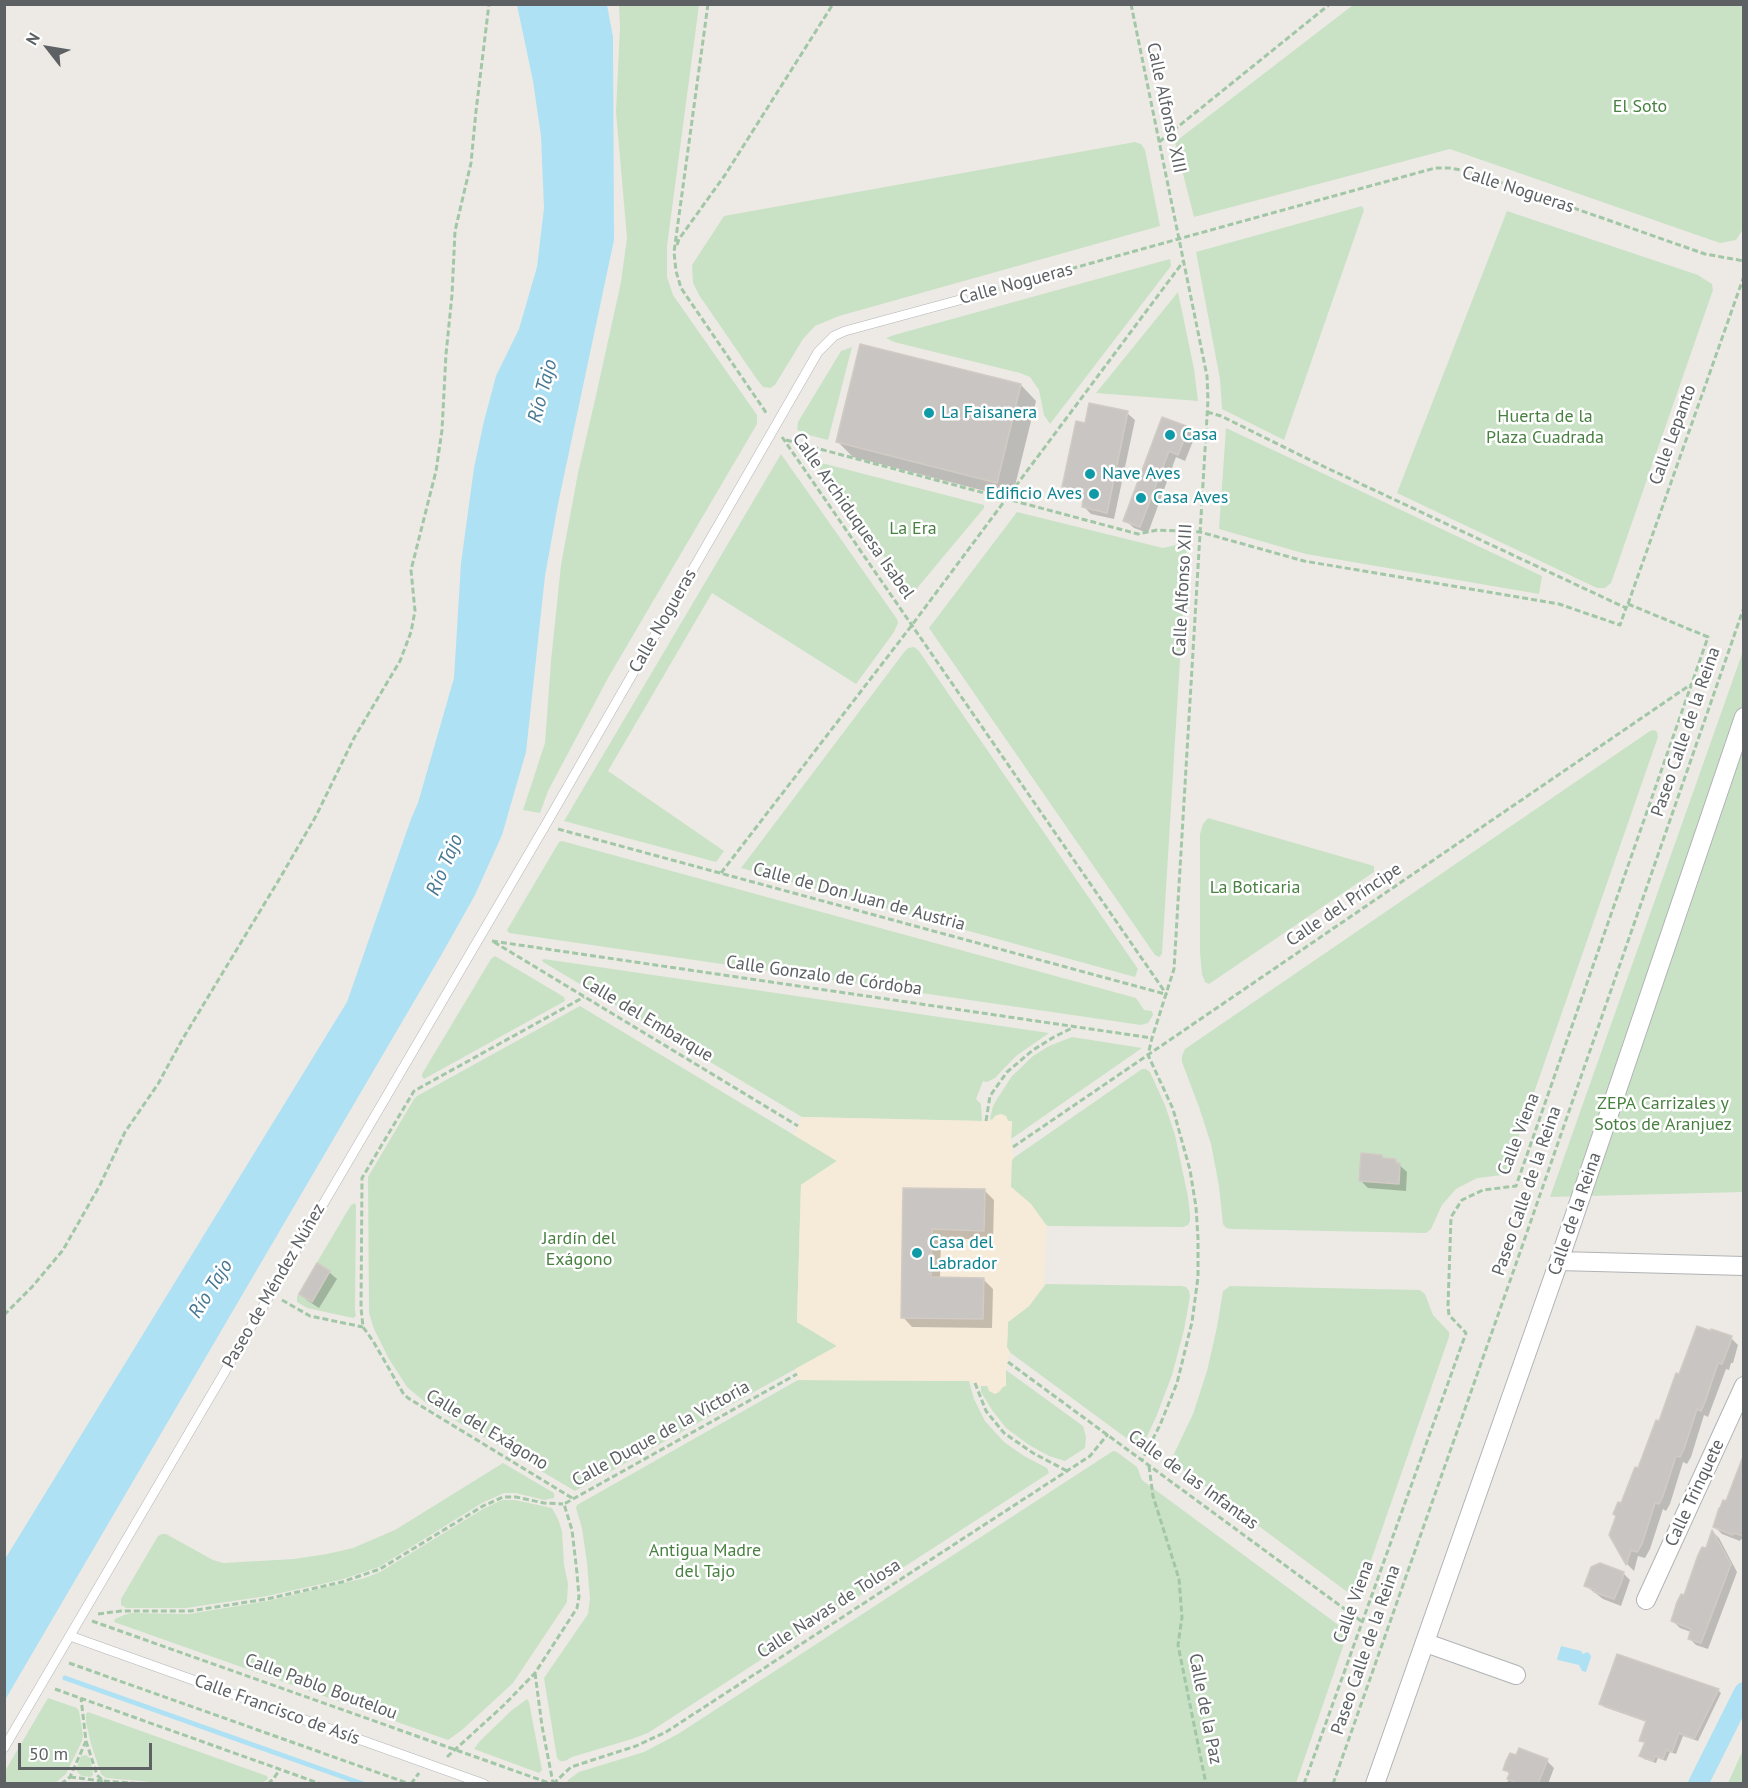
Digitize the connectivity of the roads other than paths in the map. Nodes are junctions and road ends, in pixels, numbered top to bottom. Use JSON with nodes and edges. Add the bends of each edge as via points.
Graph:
{"nodes":[{"id":1,"x":963,"y":299,"type":"road end"},
{"id":2,"x":1743,"y":717,"type":"edge"},
{"id":3,"x":545,"y":826,"type":"joint"},
{"id":4,"x":1559,"y":1261,"type":"junction"},
{"id":5,"x":1743,"y":1266,"type":"edge"},
{"id":6,"x":1743,"y":1386,"type":"edge"},
{"id":7,"x":1646,"y":1600,"type":"dead end"},
{"id":8,"x":70,"y":1636,"type":"junction"},
{"id":9,"x":1426,"y":1642,"type":"junction"},
{"id":10,"x":1516,"y":1675,"type":"dead end"},
{"id":11,"x":4,"y":1748,"type":"edge"},
{"id":12,"x":484,"y":1784,"type":"edge"},
{"id":13,"x":1375,"y":1784,"type":"edge"}],
"edges":[{"from":1,"to":3,"type":"lane","name":"Calle Nogueras","via":[[845,331],[818,352]]},
{"from":2,"to":4,"type":"street","name":"Calle de la Reina"},
{"from":3,"to":8,"type":"lane","name":"Paseo de Méndez Núñez"},
{"from":4,"to":5,"type":"street"},
{"from":4,"to":9,"type":"street","name":"Calle de la Reina"},
{"from":6,"to":7,"type":"street","name":"Calle Trinquete"},
{"from":8,"to":11,"type":"lane","name":"Paseo de Méndez Núñez"},
{"from":8,"to":12,"type":"lane","name":"Calle Francisco de Asís"},
{"from":9,"to":10,"type":"street"},
{"from":9,"to":13,"type":"street","name":"Calle de la Reina"}]}
